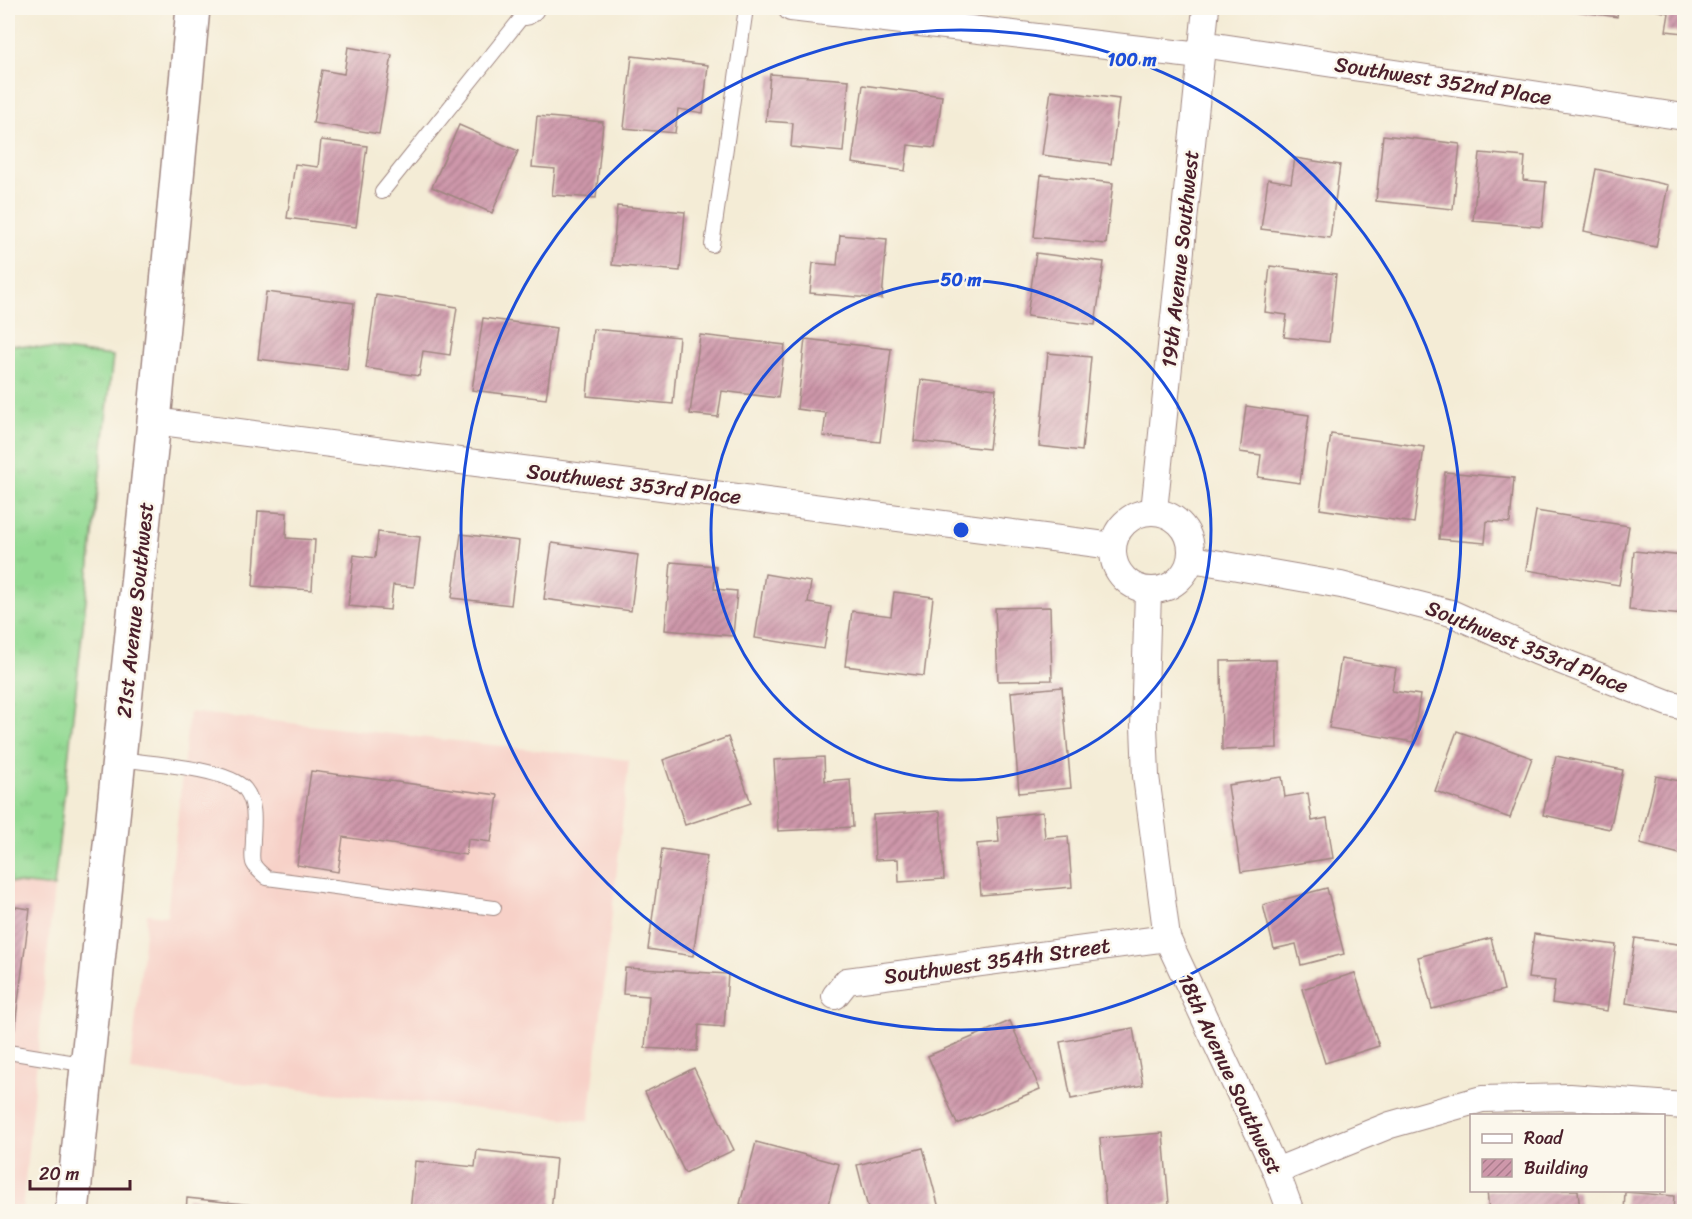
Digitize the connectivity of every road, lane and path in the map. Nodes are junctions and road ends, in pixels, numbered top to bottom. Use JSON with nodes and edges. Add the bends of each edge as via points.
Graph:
{"nodes":[{"id":1,"x":193,"y":8,"type":"edge"},
{"id":2,"x":746,"y":8,"type":"edge"},
{"id":3,"x":791,"y":8,"type":"edge"},
{"id":4,"x":1206,"y":8,"type":"edge"},
{"id":5,"x":527,"y":9,"type":"edge"},
{"id":6,"x":1201,"y":50,"type":"junction"},
{"id":7,"x":1684,"y":117,"type":"edge"},
{"id":8,"x":382,"y":192,"type":"dead end"},
{"id":9,"x":712,"y":245,"type":"dead end"},
{"id":10,"x":154,"y":422,"type":"junction"},
{"id":11,"x":1154,"y":511,"type":"junction"},
{"id":12,"x":1113,"y":546,"type":"junction"},
{"id":13,"x":1192,"y":559,"type":"junction"},
{"id":14,"x":1148,"y":591,"type":"junction"},
{"id":15,"x":1684,"y":707,"type":"edge"},
{"id":16,"x":119,"y":759,"type":"junction"},
{"id":17,"x":494,"y":909,"type":"dead end"},
{"id":18,"x":1167,"y":938,"type":"junction"},
{"id":19,"x":835,"y":996,"type":"dead end"},
{"id":20,"x":8,"y":1052,"type":"edge"},
{"id":21,"x":88,"y":1065,"type":"junction"},
{"id":22,"x":1684,"y":1106,"type":"edge"},
{"id":23,"x":1276,"y":1171,"type":"junction"},
{"id":24,"x":72,"y":1212,"type":"edge"},
{"id":25,"x":1292,"y":1212,"type":"edge"}],
"edges":[{"from":1,"to":10,"type":"main road","name":"21st Avenue Southwest"},
{"from":2,"to":9,"type":"lane"},
{"from":3,"to":6,"type":"street","name":"Southwest 352nd Place"},
{"from":4,"to":6,"type":"street","name":"19th Avenue Southwest"},
{"from":5,"to":8,"type":"lane"},
{"from":6,"to":7,"type":"street","name":"Southwest 352nd Place"},
{"from":6,"to":11,"type":"street","name":"19th Avenue Southwest"},
{"from":10,"to":12,"type":"street","name":"Southwest 353rd Place"},
{"from":10,"to":16,"type":"main road","name":"21st Avenue Southwest"},
{"from":11,"to":12,"type":"street","via":[[1126,520],[1117,531]]},
{"from":11,"to":13,"type":"street","via":[[1171,516],[1182,527],[1189,538]]},
{"from":12,"to":14,"type":"street","via":[[1118,571],[1128,582]]},
{"from":13,"to":14,"type":"street","via":[[1177,582],[1163,590]]},
{"from":13,"to":15,"type":"street","name":"Southwest 353rd Place","via":[[1341,585],[1451,613],[1538,652]]},
{"from":14,"to":18,"type":"street","via":[[1146,776]]},
{"from":16,"to":17,"type":"lane","via":[[218,773],[244,788],[254,808],[251,861],[267,878]]},
{"from":16,"to":21,"type":"main road","name":"21st Avenue Southwest"},
{"from":18,"to":19,"type":"street","name":"Southwest 354th Street","via":[[847,981]]},
{"from":18,"to":23,"type":"street","name":"18th Avenue Southwest"},
{"from":20,"to":21,"type":"lane"},
{"from":21,"to":24,"type":"main road","name":"21st Avenue Southwest"},
{"from":22,"to":23,"type":"street","via":[[1570,1096],[1482,1100],[1390,1125]]},
{"from":23,"to":25,"type":"street","name":"18th Avenue Southwest"}]}
